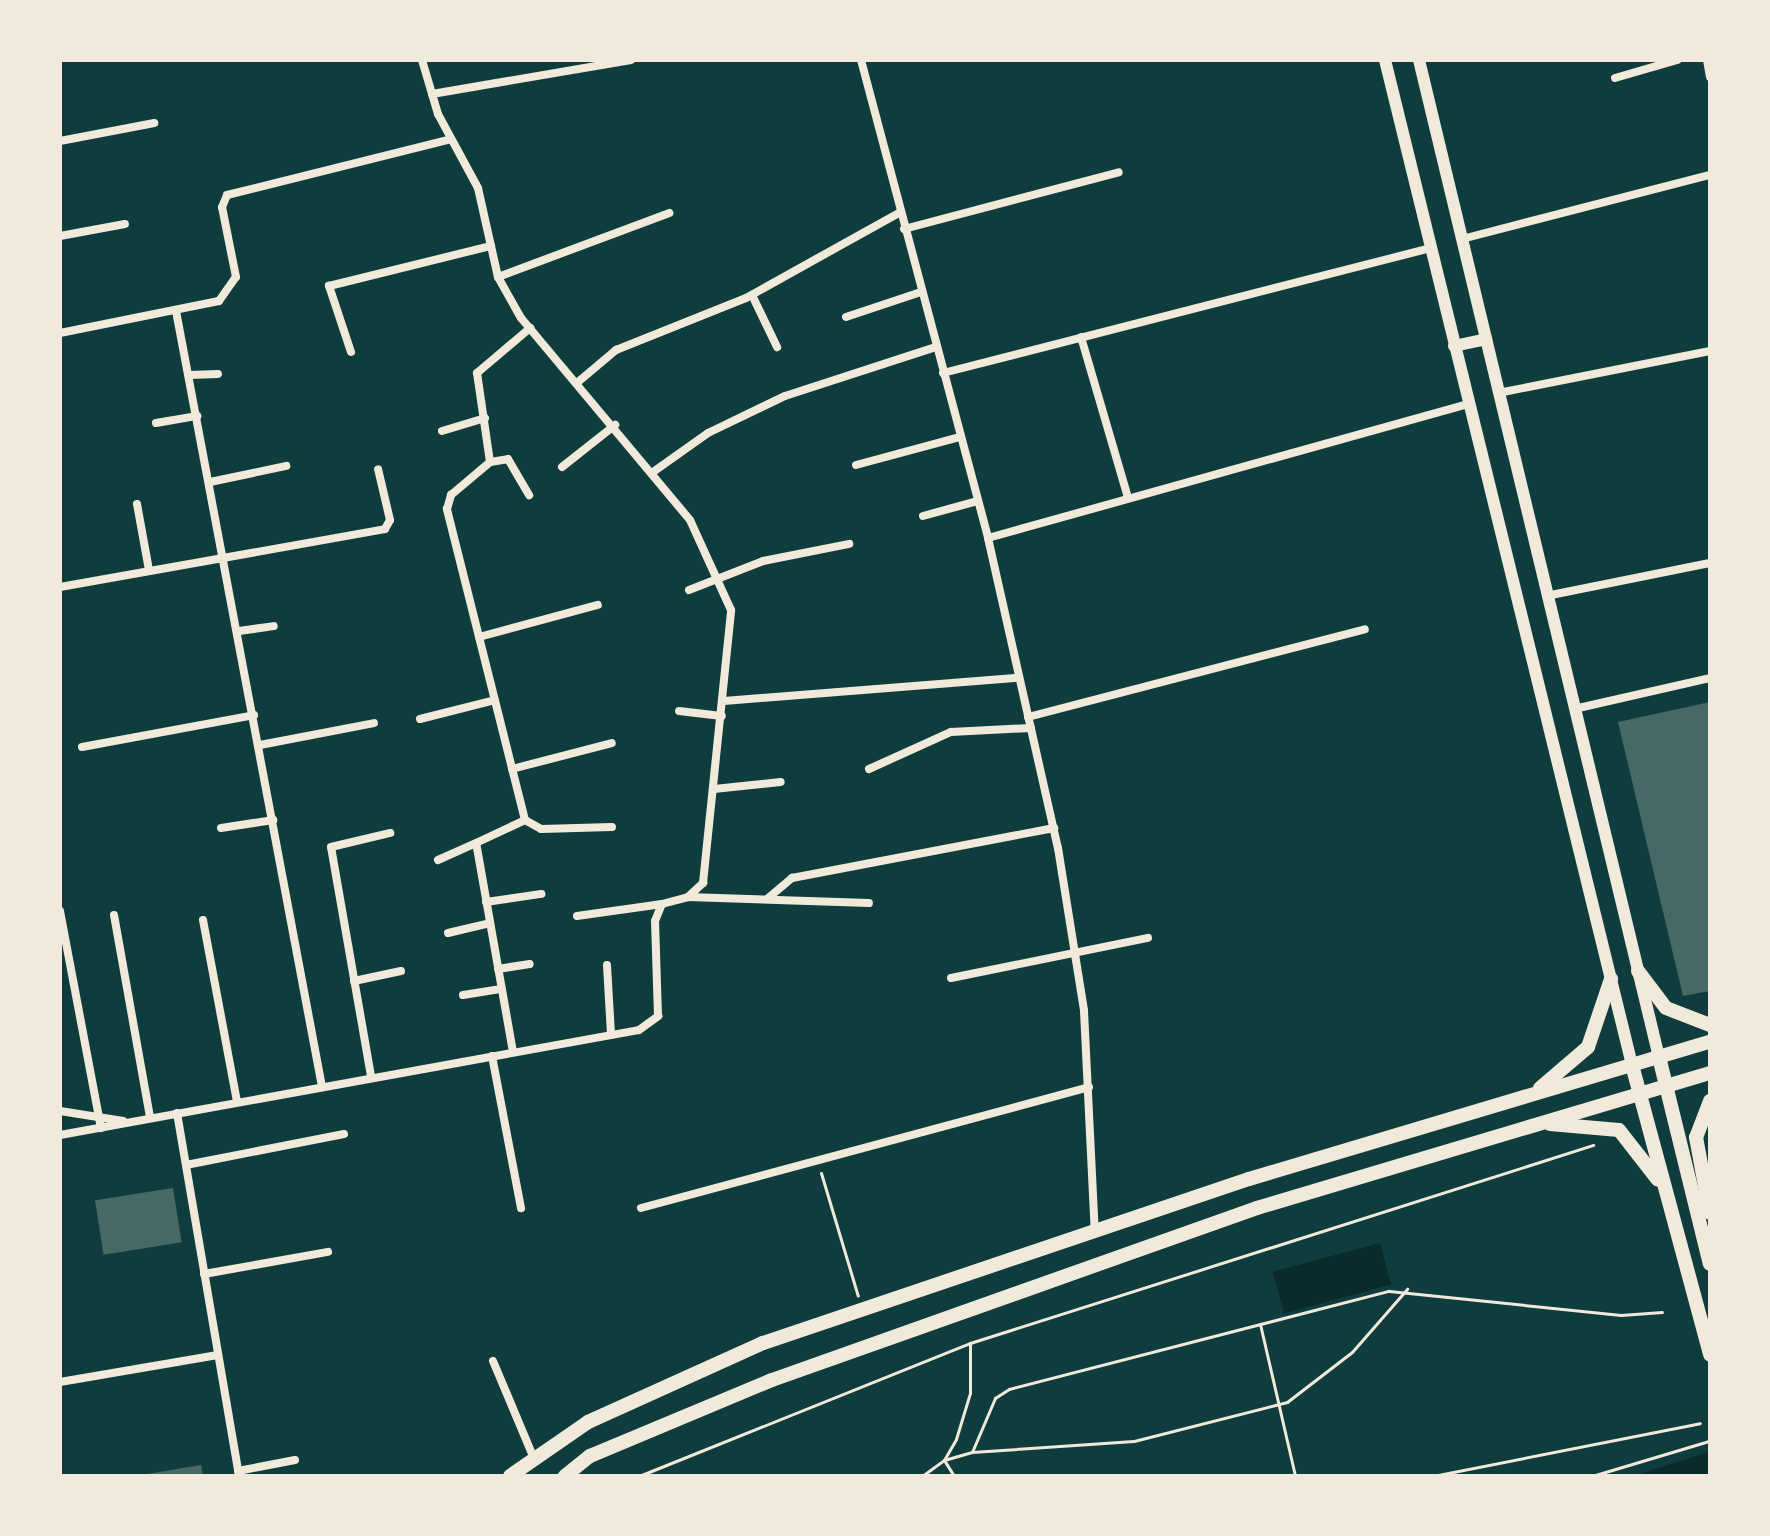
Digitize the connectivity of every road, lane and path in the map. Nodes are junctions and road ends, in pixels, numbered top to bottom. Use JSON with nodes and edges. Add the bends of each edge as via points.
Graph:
{"nodes":[{"id":1,"x":422,"y":60,"type":"edge"},
{"id":2,"x":631,"y":60,"type":"edge"},
{"id":3,"x":861,"y":60,"type":"edge"},
{"id":4,"x":1385,"y":60,"type":"edge"},
{"id":5,"x":1419,"y":60,"type":"edge"},
{"id":6,"x":1677,"y":60,"type":"edge"},
{"id":7,"x":1615,"y":78,"type":"dead end"},
{"id":8,"x":432,"y":94,"type":"junction"},
{"id":9,"x":154,"y":123,"type":"dead end"},
{"id":10,"x":451,"y":139,"type":"junction"},
{"id":11,"x":60,"y":141,"type":"edge"},
{"id":12,"x":1119,"y":172,"type":"dead end"},
{"id":13,"x":1710,"y":175,"type":"edge"},
{"id":14,"x":669,"y":213,"type":"dead end"},
{"id":15,"x":899,"y":213,"type":"junction"},
{"id":16,"x":125,"y":224,"type":"dead end"},
{"id":17,"x":904,"y":229,"type":"junction"},
{"id":18,"x":60,"y":236,"type":"edge"},
{"id":19,"x":1462,"y":239,"type":"junction"},
{"id":20,"x":491,"y":246,"type":"junction"},
{"id":21,"x":1431,"y":248,"type":"junction"},
{"id":22,"x":498,"y":277,"type":"junction"},
{"id":23,"x":921,"y":292,"type":"junction"},
{"id":24,"x":752,"y":295,"type":"junction"},
{"id":25,"x":176,"y":311,"type":"junction"},
{"id":26,"x":846,"y":317,"type":"dead end"},
{"id":27,"x":530,"y":328,"type":"junction"},
{"id":28,"x":60,"y":333,"type":"edge"},
{"id":29,"x":1081,"y":337,"type":"junction"},
{"id":30,"x":1486,"y":339,"type":"junction"},
{"id":31,"x":1454,"y":346,"type":"junction"},
{"id":32,"x":777,"y":347,"type":"dead end"},
{"id":33,"x":936,"y":347,"type":"junction"},
{"id":34,"x":1710,"y":351,"type":"edge"},
{"id":35,"x":351,"y":352,"type":"dead end"},
{"id":36,"x":943,"y":373,"type":"junction"},
{"id":37,"x":218,"y":374,"type":"dead end"},
{"id":38,"x":189,"y":375,"type":"junction"},
{"id":39,"x":578,"y":382,"type":"junction"},
{"id":40,"x":1498,"y":393,"type":"junction"},
{"id":41,"x":1468,"y":404,"type":"junction"},
{"id":42,"x":197,"y":416,"type":"junction"},
{"id":43,"x":485,"y":418,"type":"junction"},
{"id":44,"x":156,"y":423,"type":"dead end"},
{"id":45,"x":615,"y":425,"type":"junction"},
{"id":46,"x":442,"y":431,"type":"dead end"},
{"id":47,"x":960,"y":437,"type":"junction"},
{"id":48,"x":490,"y":462,"type":"junction"},
{"id":49,"x":856,"y":465,"type":"dead end"},
{"id":50,"x":286,"y":466,"type":"dead end"},
{"id":51,"x":562,"y":467,"type":"dead end"},
{"id":52,"x":378,"y":469,"type":"dead end"},
{"id":53,"x":653,"y":472,"type":"junction"},
{"id":54,"x":210,"y":482,"type":"junction"},
{"id":55,"x":529,"y":495,"type":"dead end"},
{"id":56,"x":1128,"y":498,"type":"junction"},
{"id":57,"x":978,"y":501,"type":"junction"},
{"id":58,"x":137,"y":504,"type":"dead end"},
{"id":59,"x":923,"y":516,"type":"dead end"},
{"id":60,"x":988,"y":538,"type":"junction"},
{"id":61,"x":849,"y":544,"type":"dead end"},
{"id":62,"x":225,"y":557,"type":"junction"},
{"id":63,"x":1710,"y":563,"type":"edge"},
{"id":64,"x":149,"y":570,"type":"junction"},
{"id":65,"x":720,"y":576,"type":"junction"},
{"id":66,"x":60,"y":587,"type":"edge"},
{"id":67,"x":689,"y":590,"type":"dead end"},
{"id":68,"x":1545,"y":596,"type":"junction"},
{"id":69,"x":598,"y":605,"type":"dead end"},
{"id":70,"x":274,"y":626,"type":"dead end"},
{"id":71,"x":1365,"y":629,"type":"dead end"},
{"id":72,"x":239,"y":631,"type":"junction"},
{"id":73,"x":479,"y":637,"type":"junction"},
{"id":74,"x":1019,"y":678,"type":"junction"},
{"id":75,"x":1710,"y":678,"type":"edge"},
{"id":76,"x":495,"y":700,"type":"junction"},
{"id":77,"x":724,"y":701,"type":"junction"},
{"id":78,"x":1574,"y":709,"type":"junction"},
{"id":79,"x":679,"y":711,"type":"dead end"},
{"id":80,"x":254,"y":715,"type":"junction"},
{"id":81,"x":722,"y":716,"type":"junction"},
{"id":82,"x":1028,"y":717,"type":"junction"},
{"id":83,"x":420,"y":719,"type":"dead end"},
{"id":84,"x":374,"y":723,"type":"dead end"},
{"id":85,"x":1031,"y":728,"type":"junction"},
{"id":86,"x":612,"y":743,"type":"dead end"},
{"id":87,"x":260,"y":745,"type":"junction"},
{"id":88,"x":82,"y":747,"type":"dead end"},
{"id":89,"x":512,"y":769,"type":"junction"},
{"id":90,"x":869,"y":769,"type":"dead end"},
{"id":91,"x":781,"y":782,"type":"dead end"},
{"id":92,"x":714,"y":789,"type":"junction"},
{"id":93,"x":273,"y":820,"type":"junction"},
{"id":94,"x":525,"y":820,"type":"junction"},
{"id":95,"x":612,"y":827,"type":"dead end"},
{"id":96,"x":221,"y":828,"type":"dead end"},
{"id":97,"x":1054,"y":828,"type":"junction"},
{"id":98,"x":390,"y":833,"type":"dead end"},
{"id":99,"x":476,"y":843,"type":"junction"},
{"id":100,"x":438,"y":860,"type":"dead end"},
{"id":101,"x":541,"y":894,"type":"dead end"},
{"id":102,"x":688,"y":897,"type":"junction"},
{"id":103,"x":767,"y":899,"type":"junction"},
{"id":104,"x":486,"y":902,"type":"junction"},
{"id":105,"x":869,"y":903,"type":"dead end"},
{"id":106,"x":662,"y":904,"type":"junction"},
{"id":107,"x":60,"y":911,"type":"edge"},
{"id":108,"x":114,"y":915,"type":"dead end"},
{"id":109,"x":577,"y":916,"type":"dead end"},
{"id":110,"x":203,"y":920,"type":"dead end"},
{"id":111,"x":490,"y":923,"type":"junction"},
{"id":112,"x":448,"y":933,"type":"dead end"},
{"id":113,"x":1148,"y":938,"type":"dead end"},
{"id":114,"x":1076,"y":958,"type":"junction"},
{"id":115,"x":530,"y":964,"type":"dead end"},
{"id":116,"x":607,"y":965,"type":"dead end"},
{"id":117,"x":498,"y":969,"type":"junction"},
{"id":118,"x":401,"y":971,"type":"dead end"},
{"id":119,"x":1638,"y":971,"type":"junction"},
{"id":120,"x":951,"y":978,"type":"dead end"},
{"id":121,"x":1611,"y":979,"type":"junction"},
{"id":122,"x":354,"y":981,"type":"junction"},
{"id":123,"x":502,"y":989,"type":"junction"},
{"id":124,"x":463,"y":995,"type":"dead end"},
{"id":125,"x":1710,"y":1025,"type":"edge"},
{"id":126,"x":611,"y":1035,"type":"junction"},
{"id":127,"x":1710,"y":1042,"type":"edge"},
{"id":128,"x":513,"y":1052,"type":"junction"},
{"id":129,"x":492,"y":1056,"type":"junction"},
{"id":130,"x":1659,"y":1057,"type":"junction"},
{"id":131,"x":1632,"y":1065,"type":"junction"},
{"id":132,"x":1710,"y":1073,"type":"edge"},
{"id":133,"x":371,"y":1076,"type":"junction"},
{"id":134,"x":1666,"y":1085,"type":"junction"},
{"id":135,"x":322,"y":1087,"type":"junction"},
{"id":136,"x":1089,"y":1087,"type":"junction"},
{"id":137,"x":1640,"y":1093,"type":"junction"},
{"id":138,"x":1525,"y":1099,"type":"junction"},
{"id":139,"x":1710,"y":1101,"type":"edge"},
{"id":140,"x":237,"y":1102,"type":"junction"},
{"id":141,"x":60,"y":1111,"type":"edge"},
{"id":142,"x":98,"y":1111,"type":"junction"},
{"id":143,"x":177,"y":1113,"type":"junction"},
{"id":144,"x":150,"y":1118,"type":"junction"},
{"id":145,"x":124,"y":1121,"type":"junction"},
{"id":146,"x":1537,"y":1123,"type":"junction"},
{"id":147,"x":101,"y":1128,"type":"junction"},
{"id":148,"x":344,"y":1134,"type":"dead end"},
{"id":149,"x":60,"y":1135,"type":"edge"},
{"id":150,"x":1599,"y":1143,"type":"dead end"},
{"id":151,"x":817,"y":1161,"type":"junction"},
{"id":152,"x":186,"y":1165,"type":"junction"},
{"id":153,"x":1670,"y":1203,"type":"junction"},
{"id":154,"x":521,"y":1208,"type":"dead end"},
{"id":155,"x":641,"y":1208,"type":"dead end"},
{"id":156,"x":1710,"y":1213,"type":"edge"},
{"id":157,"x":1095,"y":1233,"type":"junction"},
{"id":158,"x":328,"y":1252,"type":"dead end"},
{"id":159,"x":1710,"y":1264,"type":"edge"},
{"id":160,"x":204,"y":1274,"type":"junction"},
{"id":161,"x":1407,"y":1289,"type":"junction"},
{"id":162,"x":862,"y":1311,"type":"junction"},
{"id":163,"x":1662,"y":1312,"type":"dead end"},
{"id":164,"x":1260,"y":1324,"type":"junction"},
{"id":165,"x":970,"y":1343,"type":"junction"},
{"id":166,"x":218,"y":1355,"type":"junction"},
{"id":167,"x":1710,"y":1355,"type":"edge"},
{"id":168,"x":493,"y":1361,"type":"dead end"},
{"id":169,"x":60,"y":1382,"type":"edge"},
{"id":170,"x":1279,"y":1404,"type":"junction"},
{"id":171,"x":1700,"y":1423,"type":"dead end"},
{"id":172,"x":1709,"y":1441,"type":"edge"},
{"id":173,"x":972,"y":1452,"type":"junction"},
{"id":174,"x":533,"y":1456,"type":"junction"},
{"id":175,"x":295,"y":1460,"type":"dead end"},
{"id":176,"x":944,"y":1460,"type":"junction"},
{"id":177,"x":239,"y":1474,"type":"edge"},
{"id":178,"x":1445,"y":1475,"type":"edge"},
{"id":179,"x":510,"y":1476,"type":"edge"},
{"id":180,"x":565,"y":1476,"type":"edge"},
{"id":181,"x":639,"y":1476,"type":"edge"},
{"id":182,"x":922,"y":1476,"type":"edge"},
{"id":183,"x":954,"y":1476,"type":"edge"},
{"id":184,"x":1295,"y":1476,"type":"edge"},
{"id":185,"x":1433,"y":1476,"type":"edge"},
{"id":186,"x":1592,"y":1476,"type":"edge"}],
"edges":[{"from":1,"to":8,"type":"street"},
{"from":2,"to":8,"type":"street"},
{"from":3,"to":15,"type":"street"},
{"from":4,"to":21,"type":"main road"},
{"from":5,"to":19,"type":"main road"},
{"from":6,"to":7,"type":"street"},
{"from":8,"to":10,"type":"street"},
{"from":9,"to":11,"type":"street"},
{"from":10,"to":20,"type":"street","via":[[478,188]]},
{"from":10,"to":25,"type":"street","via":[[227,195],[222,207],[236,277],[219,301]]},
{"from":12,"to":17,"type":"street"},
{"from":13,"to":19,"type":"street"},
{"from":14,"to":22,"type":"street"},
{"from":15,"to":17,"type":"street"},
{"from":15,"to":24,"type":"street"},
{"from":16,"to":18,"type":"street"},
{"from":17,"to":23,"type":"street"},
{"from":19,"to":30,"type":"main road"},
{"from":20,"to":22,"type":"street"},
{"from":20,"to":35,"type":"street","via":[[329,286]]},
{"from":21,"to":29,"type":"street"},
{"from":21,"to":31,"type":"main road"},
{"from":22,"to":27,"type":"street"},
{"from":23,"to":26,"type":"street"},
{"from":23,"to":33,"type":"street"},
{"from":24,"to":32,"type":"street"},
{"from":24,"to":39,"type":"street","via":[[616,350]]},
{"from":25,"to":28,"type":"street"},
{"from":25,"to":38,"type":"street"},
{"from":27,"to":39,"type":"street"},
{"from":27,"to":43,"type":"street","via":[[477,373]]},
{"from":29,"to":36,"type":"street"},
{"from":29,"to":56,"type":"street"},
{"from":30,"to":31,"type":"main road"},
{"from":30,"to":40,"type":"main road"},
{"from":31,"to":41,"type":"main road"},
{"from":33,"to":36,"type":"street"},
{"from":33,"to":53,"type":"street","via":[[785,396],[708,433]]},
{"from":34,"to":40,"type":"street"},
{"from":36,"to":47,"type":"street"},
{"from":37,"to":38,"type":"street"},
{"from":38,"to":42,"type":"street"},
{"from":39,"to":45,"type":"street"},
{"from":40,"to":68,"type":"main road"},
{"from":41,"to":56,"type":"street"},
{"from":41,"to":121,"type":"main road"},
{"from":42,"to":44,"type":"street"},
{"from":42,"to":54,"type":"street"},
{"from":43,"to":46,"type":"street"},
{"from":43,"to":48,"type":"street"},
{"from":45,"to":51,"type":"street"},
{"from":45,"to":53,"type":"street"},
{"from":47,"to":49,"type":"street"},
{"from":47,"to":57,"type":"street"},
{"from":48,"to":55,"type":"street","via":[[508,459]]},
{"from":48,"to":73,"type":"street","via":[[451,495],[447,509]]},
{"from":50,"to":54,"type":"street"},
{"from":52,"to":62,"type":"street","via":[[390,520],[385,529]]},
{"from":53,"to":65,"type":"street"},
{"from":54,"to":62,"type":"street"},
{"from":56,"to":60,"type":"street"},
{"from":57,"to":59,"type":"street"},
{"from":57,"to":60,"type":"street"},
{"from":58,"to":64,"type":"street"},
{"from":60,"to":74,"type":"street"},
{"from":61,"to":65,"type":"street"},
{"from":62,"to":64,"type":"street"},
{"from":62,"to":72,"type":"street"},
{"from":63,"to":68,"type":"street"},
{"from":64,"to":66,"type":"street"},
{"from":65,"to":67,"type":"street"},
{"from":65,"to":77,"type":"street","via":[[731,610]]},
{"from":68,"to":78,"type":"main road"},
{"from":69,"to":73,"type":"street"},
{"from":70,"to":72,"type":"street"},
{"from":71,"to":82,"type":"street"},
{"from":72,"to":80,"type":"street"},
{"from":73,"to":76,"type":"street"},
{"from":74,"to":77,"type":"street"},
{"from":74,"to":82,"type":"street"},
{"from":75,"to":78,"type":"street"},
{"from":76,"to":83,"type":"street"},
{"from":76,"to":89,"type":"street"},
{"from":77,"to":81,"type":"street"},
{"from":78,"to":119,"type":"main road"},
{"from":79,"to":81,"type":"street"},
{"from":80,"to":87,"type":"street"},
{"from":80,"to":88,"type":"street"},
{"from":81,"to":92,"type":"street"},
{"from":82,"to":85,"type":"street"},
{"from":84,"to":87,"type":"street"},
{"from":85,"to":90,"type":"street","via":[[951,732]]},
{"from":85,"to":97,"type":"street"},
{"from":86,"to":89,"type":"street"},
{"from":87,"to":93,"type":"street"},
{"from":89,"to":94,"type":"street"},
{"from":91,"to":92,"type":"street"},
{"from":92,"to":102,"type":"street","via":[[703,883]]},
{"from":93,"to":96,"type":"street"},
{"from":93,"to":135,"type":"street"},
{"from":94,"to":95,"type":"street","via":[[541,829]]},
{"from":94,"to":99,"type":"street"},
{"from":97,"to":103,"type":"street","via":[[792,878]]},
{"from":97,"to":114,"type":"street"},
{"from":98,"to":122,"type":"street","via":[[331,847]]},
{"from":99,"to":100,"type":"street"},
{"from":99,"to":104,"type":"street"},
{"from":101,"to":104,"type":"street"},
{"from":102,"to":103,"type":"street"},
{"from":102,"to":106,"type":"street"},
{"from":103,"to":105,"type":"street"},
{"from":104,"to":111,"type":"street"},
{"from":106,"to":109,"type":"street"},
{"from":106,"to":126,"type":"street","via":[[655,921],[658,1016],[651,1027]]},
{"from":107,"to":142,"type":"street"},
{"from":108,"to":144,"type":"street"},
{"from":110,"to":140,"type":"street"},
{"from":111,"to":112,"type":"street"},
{"from":111,"to":117,"type":"street"},
{"from":113,"to":114,"type":"street"},
{"from":114,"to":120,"type":"street"},
{"from":114,"to":136,"type":"street"},
{"from":115,"to":117,"type":"street"},
{"from":116,"to":126,"type":"street"},
{"from":117,"to":123,"type":"street"},
{"from":118,"to":122,"type":"street"},
{"from":119,"to":125,"type":"main road","via":[[1666,1008]]},
{"from":119,"to":130,"type":"main road"},
{"from":121,"to":131,"type":"main road"},
{"from":121,"to":138,"type":"main road","via":[[1588,1047]]},
{"from":122,"to":133,"type":"street"},
{"from":123,"to":124,"type":"street"},
{"from":123,"to":128,"type":"street"},
{"from":126,"to":128,"type":"street"},
{"from":127,"to":130,"type":"main road"},
{"from":128,"to":129,"type":"street"},
{"from":129,"to":133,"type":"street"},
{"from":129,"to":154,"type":"street"},
{"from":130,"to":131,"type":"main road"},
{"from":130,"to":134,"type":"main road"},
{"from":131,"to":137,"type":"main road"},
{"from":131,"to":138,"type":"main road"},
{"from":132,"to":134,"type":"main road"},
{"from":133,"to":135,"type":"street"},
{"from":134,"to":137,"type":"main road"},
{"from":134,"to":159,"type":"main road"},
{"from":135,"to":140,"type":"street"},
{"from":136,"to":151,"type":"street"},
{"from":136,"to":157,"type":"street"},
{"from":137,"to":146,"type":"main road"},
{"from":137,"to":153,"type":"main road"},
{"from":138,"to":157,"type":"main road","via":[[1249,1179]]},
{"from":139,"to":156,"type":"main road","via":[[1696,1137]]},
{"from":140,"to":143,"type":"street"},
{"from":141,"to":142,"type":"street"},
{"from":142,"to":145,"type":"street"},
{"from":142,"to":147,"type":"street"},
{"from":143,"to":144,"type":"street"},
{"from":143,"to":152,"type":"street"},
{"from":144,"to":145,"type":"street"},
{"from":145,"to":147,"type":"street"},
{"from":146,"to":153,"type":"main road","via":[[1619,1130],[1645,1156]]},
{"from":146,"to":180,"type":"main road","via":[[1257,1208],[772,1380],[590,1456]]},
{"from":147,"to":149,"type":"street"},
{"from":148,"to":152,"type":"street"},
{"from":150,"to":165,"type":"path"},
{"from":151,"to":155,"type":"street"},
{"from":151,"to":162,"type":"path"},
{"from":152,"to":160,"type":"street"},
{"from":153,"to":167,"type":"main road"},
{"from":157,"to":162,"type":"main road"},
{"from":158,"to":160,"type":"street"},
{"from":160,"to":166,"type":"street"},
{"from":161,"to":163,"type":"path","via":[[1558,1309]]},
{"from":161,"to":164,"type":"path"},
{"from":161,"to":170,"type":"path","via":[[1352,1352],[1306,1393]]},
{"from":162,"to":174,"type":"main road","via":[[763,1343],[588,1422]]},
{"from":164,"to":170,"type":"path"},
{"from":164,"to":173,"type":"path","via":[[1009,1389],[995,1398]]},
{"from":165,"to":176,"type":"path","via":[[970,1393]]},
{"from":165,"to":181,"type":"path"},
{"from":166,"to":169,"type":"street"},
{"from":166,"to":177,"type":"street"},
{"from":168,"to":174,"type":"street"},
{"from":170,"to":173,"type":"path","via":[[1134,1441]]},
{"from":170,"to":184,"type":"path"},
{"from":171,"to":178,"type":"path"},
{"from":172,"to":186,"type":"path"},
{"from":173,"to":176,"type":"path"},
{"from":174,"to":179,"type":"main road"},
{"from":175,"to":177,"type":"street"},
{"from":176,"to":182,"type":"path"},
{"from":176,"to":183,"type":"path"},
{"from":178,"to":185,"type":"path"}]}
